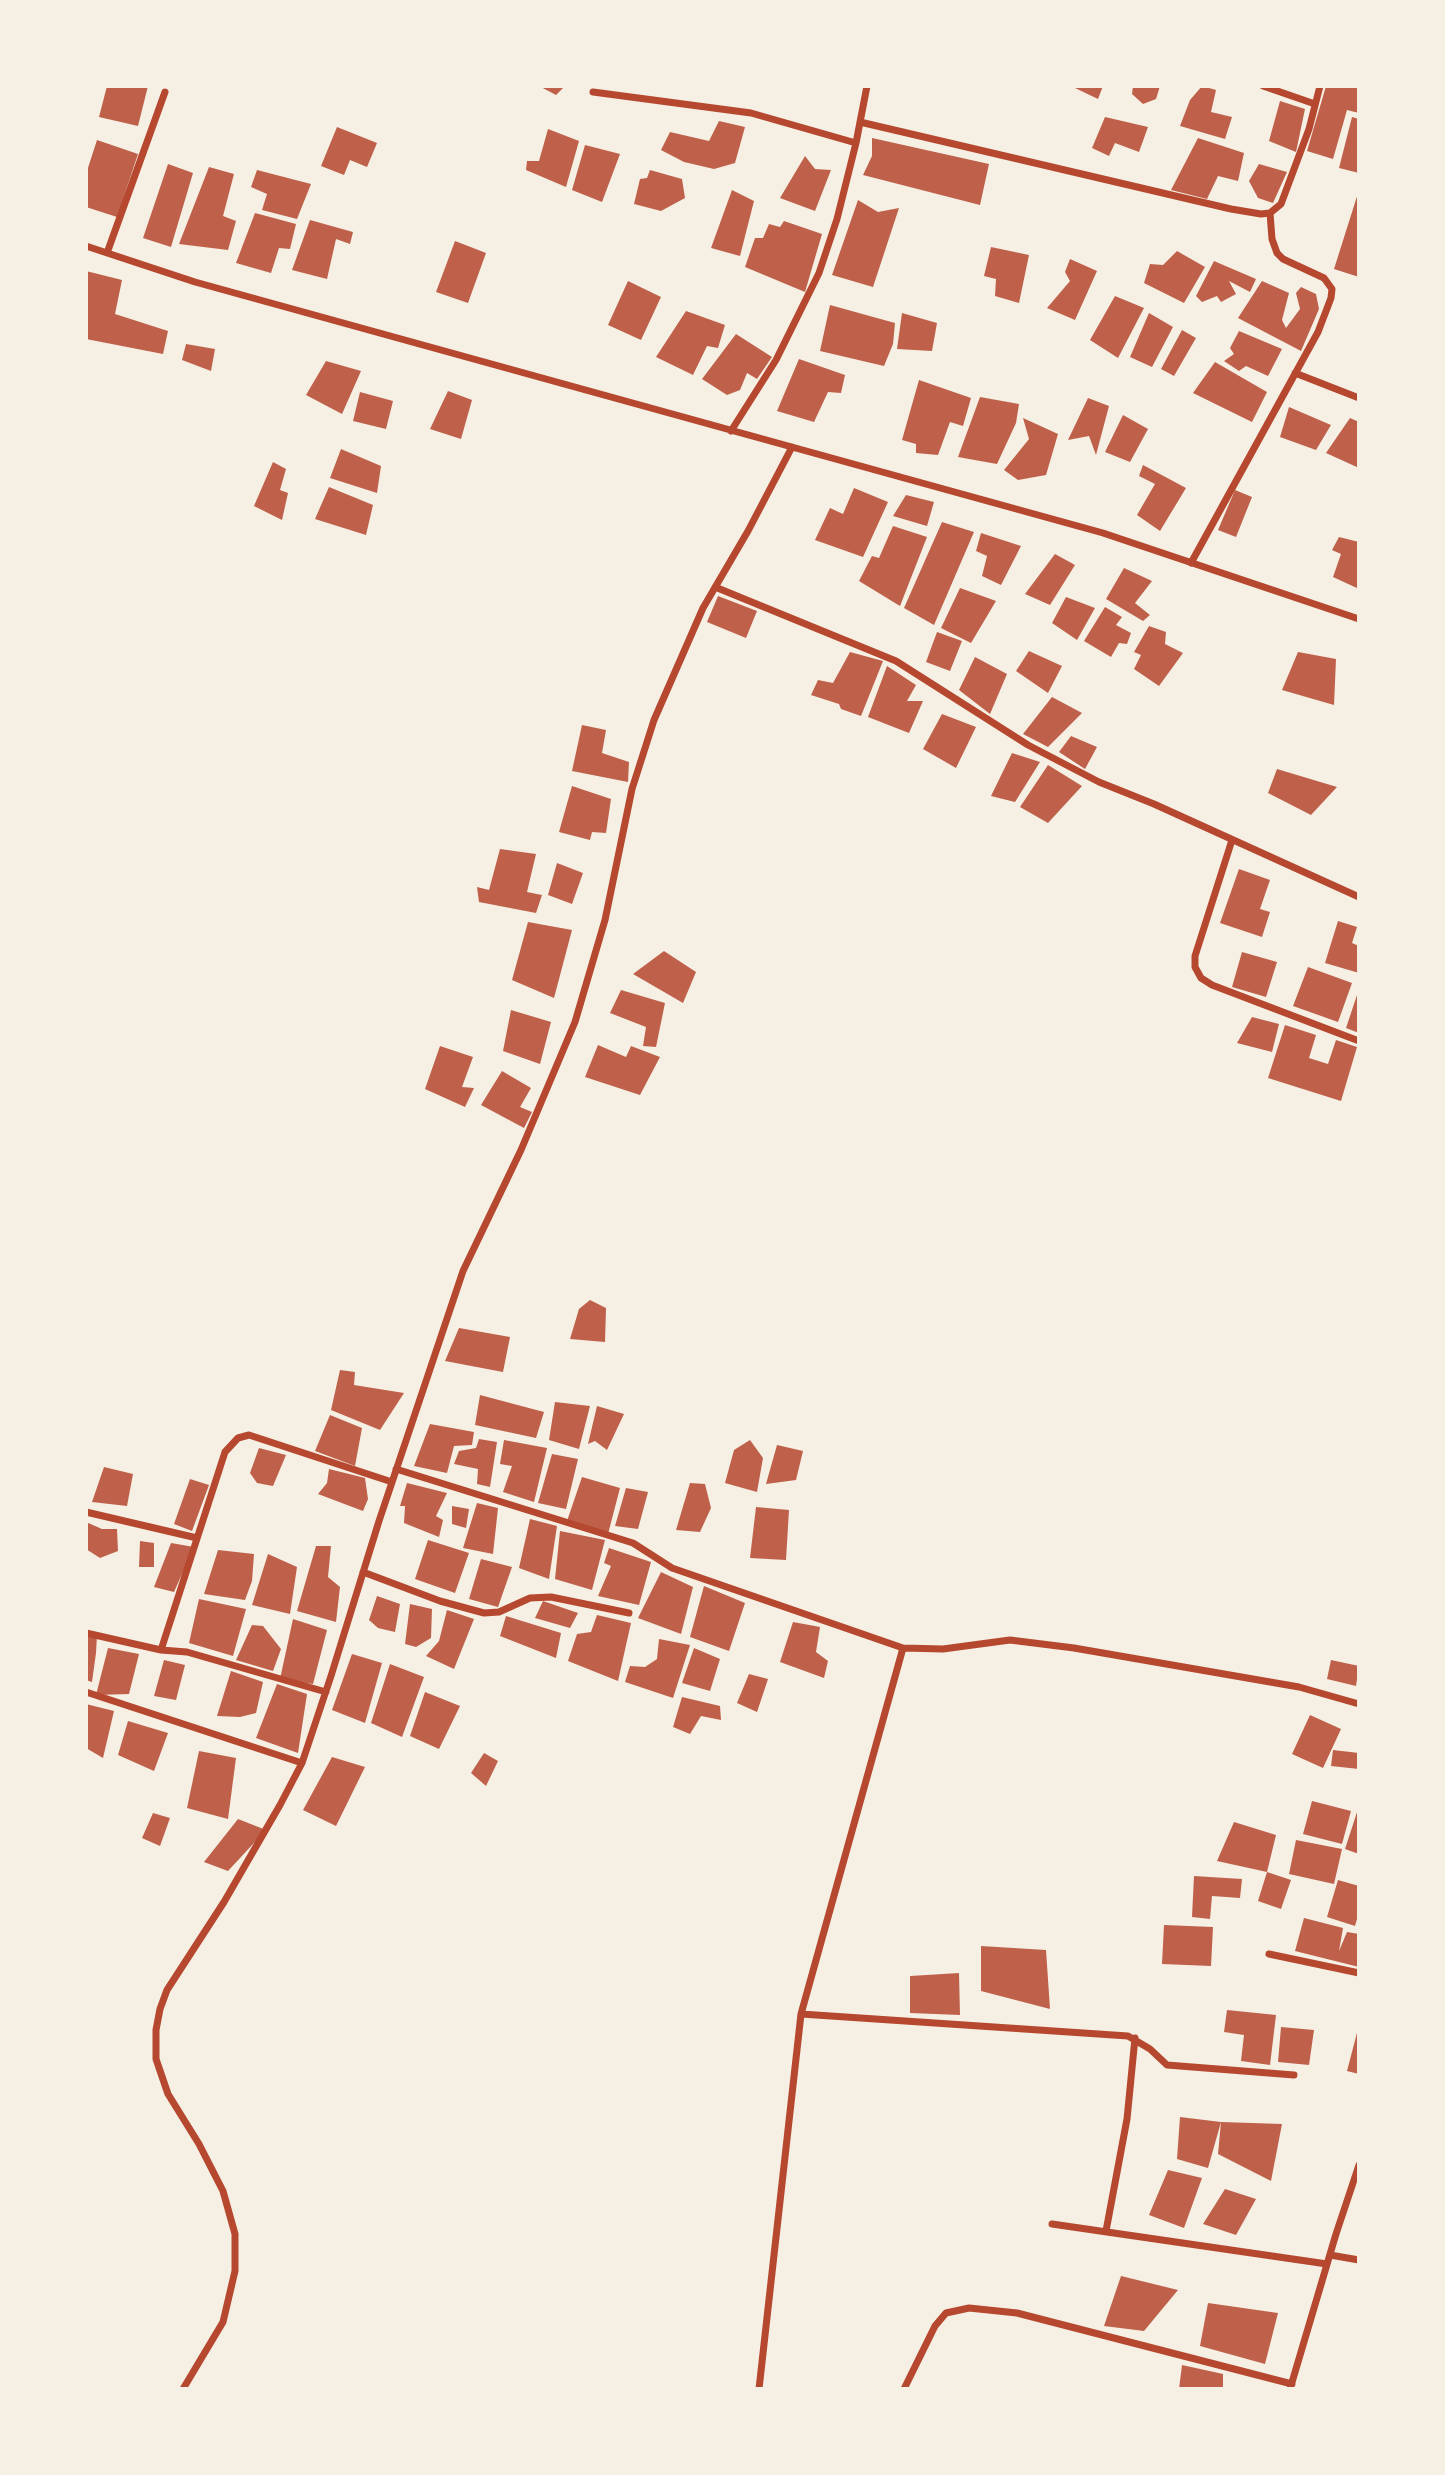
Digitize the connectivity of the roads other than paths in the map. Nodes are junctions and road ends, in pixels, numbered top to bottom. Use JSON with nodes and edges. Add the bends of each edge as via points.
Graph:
{"nodes":[{"id":1,"x":867,"y":86,"type":"edge"},
{"id":2,"x":1263,"y":86,"type":"edge"},
{"id":3,"x":1320,"y":86,"type":"edge"},
{"id":4,"x":165,"y":92,"type":"dead end"},
{"id":5,"x":593,"y":92,"type":"dead end"},
{"id":6,"x":1315,"y":104,"type":"junction"},
{"id":7,"x":860,"y":122,"type":"junction"},
{"id":8,"x":856,"y":143,"type":"junction"},
{"id":9,"x":1270,"y":213,"type":"junction"},
{"id":10,"x":86,"y":246,"type":"edge"},
{"id":11,"x":107,"y":253,"type":"junction"},
{"id":12,"x":1295,"y":373,"type":"junction"},
{"id":13,"x":1359,"y":398,"type":"edge"},
{"id":14,"x":731,"y":431,"type":"junction"},
{"id":15,"x":792,"y":447,"type":"junction"},
{"id":16,"x":1191,"y":563,"type":"junction"},
{"id":17,"x":715,"y":587,"type":"junction"},
{"id":18,"x":1359,"y":620,"type":"edge"},
{"id":19,"x":1232,"y":840,"type":"junction"},
{"id":20,"x":1359,"y":897,"type":"edge"},
{"id":21,"x":1359,"y":1041,"type":"edge"},
{"id":22,"x":396,"y":1469,"type":"junction"},
{"id":23,"x":392,"y":1482,"type":"junction"},
{"id":24,"x":86,"y":1512,"type":"edge"},
{"id":25,"x":197,"y":1538,"type":"junction"},
{"id":26,"x":363,"y":1572,"type":"junction"},
{"id":27,"x":629,"y":1614,"type":"dead end"},
{"id":28,"x":86,"y":1633,"type":"edge"},
{"id":29,"x":903,"y":1648,"type":"junction"},
{"id":30,"x":161,"y":1650,"type":"junction"},
{"id":31,"x":86,"y":1692,"type":"edge"},
{"id":32,"x":326,"y":1692,"type":"junction"},
{"id":33,"x":1359,"y":1704,"type":"edge"},
{"id":34,"x":302,"y":1763,"type":"junction"},
{"id":35,"x":1269,"y":1954,"type":"dead end"},
{"id":36,"x":1359,"y":1973,"type":"edge"},
{"id":37,"x":801,"y":2014,"type":"junction"},
{"id":38,"x":1135,"y":2038,"type":"junction"},
{"id":39,"x":1294,"y":2075,"type":"dead end"},
{"id":40,"x":1359,"y":2165,"type":"edge"},
{"id":41,"x":1052,"y":2224,"type":"dead end"},
{"id":42,"x":1106,"y":2231,"type":"junction"},
{"id":43,"x":1330,"y":2255,"type":"junction"},
{"id":44,"x":1359,"y":2260,"type":"edge"},
{"id":45,"x":1327,"y":2264,"type":"junction"},
{"id":46,"x":1291,"y":2387,"type":"edge"},
{"id":47,"x":183,"y":2389,"type":"edge"},
{"id":48,"x":759,"y":2389,"type":"edge"},
{"id":49,"x":904,"y":2389,"type":"edge"}],
"edges":[{"from":1,"to":7,"type":"street"},
{"from":2,"to":6,"type":"street"},
{"from":3,"to":6,"type":"street"},
{"from":4,"to":11,"type":"street"},
{"from":5,"to":8,"type":"street","via":[[751,113]]},
{"from":6,"to":9,"type":"street","via":[[1281,204]]},
{"from":7,"to":8,"type":"street"},
{"from":7,"to":9,"type":"street","via":[[1231,209]]},
{"from":8,"to":14,"type":"street","via":[[819,274],[776,360]]},
{"from":9,"to":12,"type":"street","via":[[1276,253],[1324,278],[1332,289],[1318,332]]},
{"from":10,"to":11,"type":"street"},
{"from":11,"to":14,"type":"street"},
{"from":12,"to":13,"type":"street"},
{"from":12,"to":16,"type":"street"},
{"from":14,"to":15,"type":"street"},
{"from":15,"to":16,"type":"street","via":[[1103,533]]},
{"from":15,"to":17,"type":"street"},
{"from":16,"to":18,"type":"street"},
{"from":17,"to":19,"type":"street","via":[[896,661],[1028,745]]},
{"from":17,"to":22,"type":"street","via":[[654,720],[632,789],[605,920],[575,1022],[463,1271]]},
{"from":19,"to":20,"type":"street"},
{"from":19,"to":21,"type":"street","via":[[1195,956],[1201,978]]},
{"from":22,"to":23,"type":"street"},
{"from":22,"to":29,"type":"street","via":[[633,1543],[672,1568]]},
{"from":23,"to":25,"type":"street","via":[[249,1435],[237,1438],[225,1452]]},
{"from":23,"to":26,"type":"street"},
{"from":24,"to":25,"type":"street"},
{"from":25,"to":30,"type":"street"},
{"from":26,"to":27,"type":"street","via":[[484,1614],[530,1598],[551,1597]]},
{"from":26,"to":32,"type":"street"},
{"from":28,"to":30,"type":"street"},
{"from":29,"to":33,"type":"street","via":[[943,1649],[1010,1640],[1286,1685]]},
{"from":29,"to":37,"type":"street"},
{"from":30,"to":32,"type":"street","via":[[187,1652]]},
{"from":31,"to":34,"type":"street"},
{"from":32,"to":34,"type":"street"},
{"from":34,"to":47,"type":"street","via":[[160,2009],[156,2059],[168,2094],[223,2191],[235,2234],[235,2271],[223,2322]]},
{"from":35,"to":36,"type":"street"},
{"from":37,"to":38,"type":"street"},
{"from":37,"to":48,"type":"street"},
{"from":38,"to":39,"type":"street","via":[[1167,2065]]},
{"from":38,"to":42,"type":"street","via":[[1127,2119]]},
{"from":40,"to":43,"type":"street"},
{"from":41,"to":42,"type":"street"},
{"from":42,"to":45,"type":"street"},
{"from":43,"to":44,"type":"street"},
{"from":43,"to":45,"type":"street"},
{"from":45,"to":46,"type":"street"},
{"from":46,"to":49,"type":"street","via":[[1017,2313],[969,2308],[946,2314],[935,2326]]}]}
